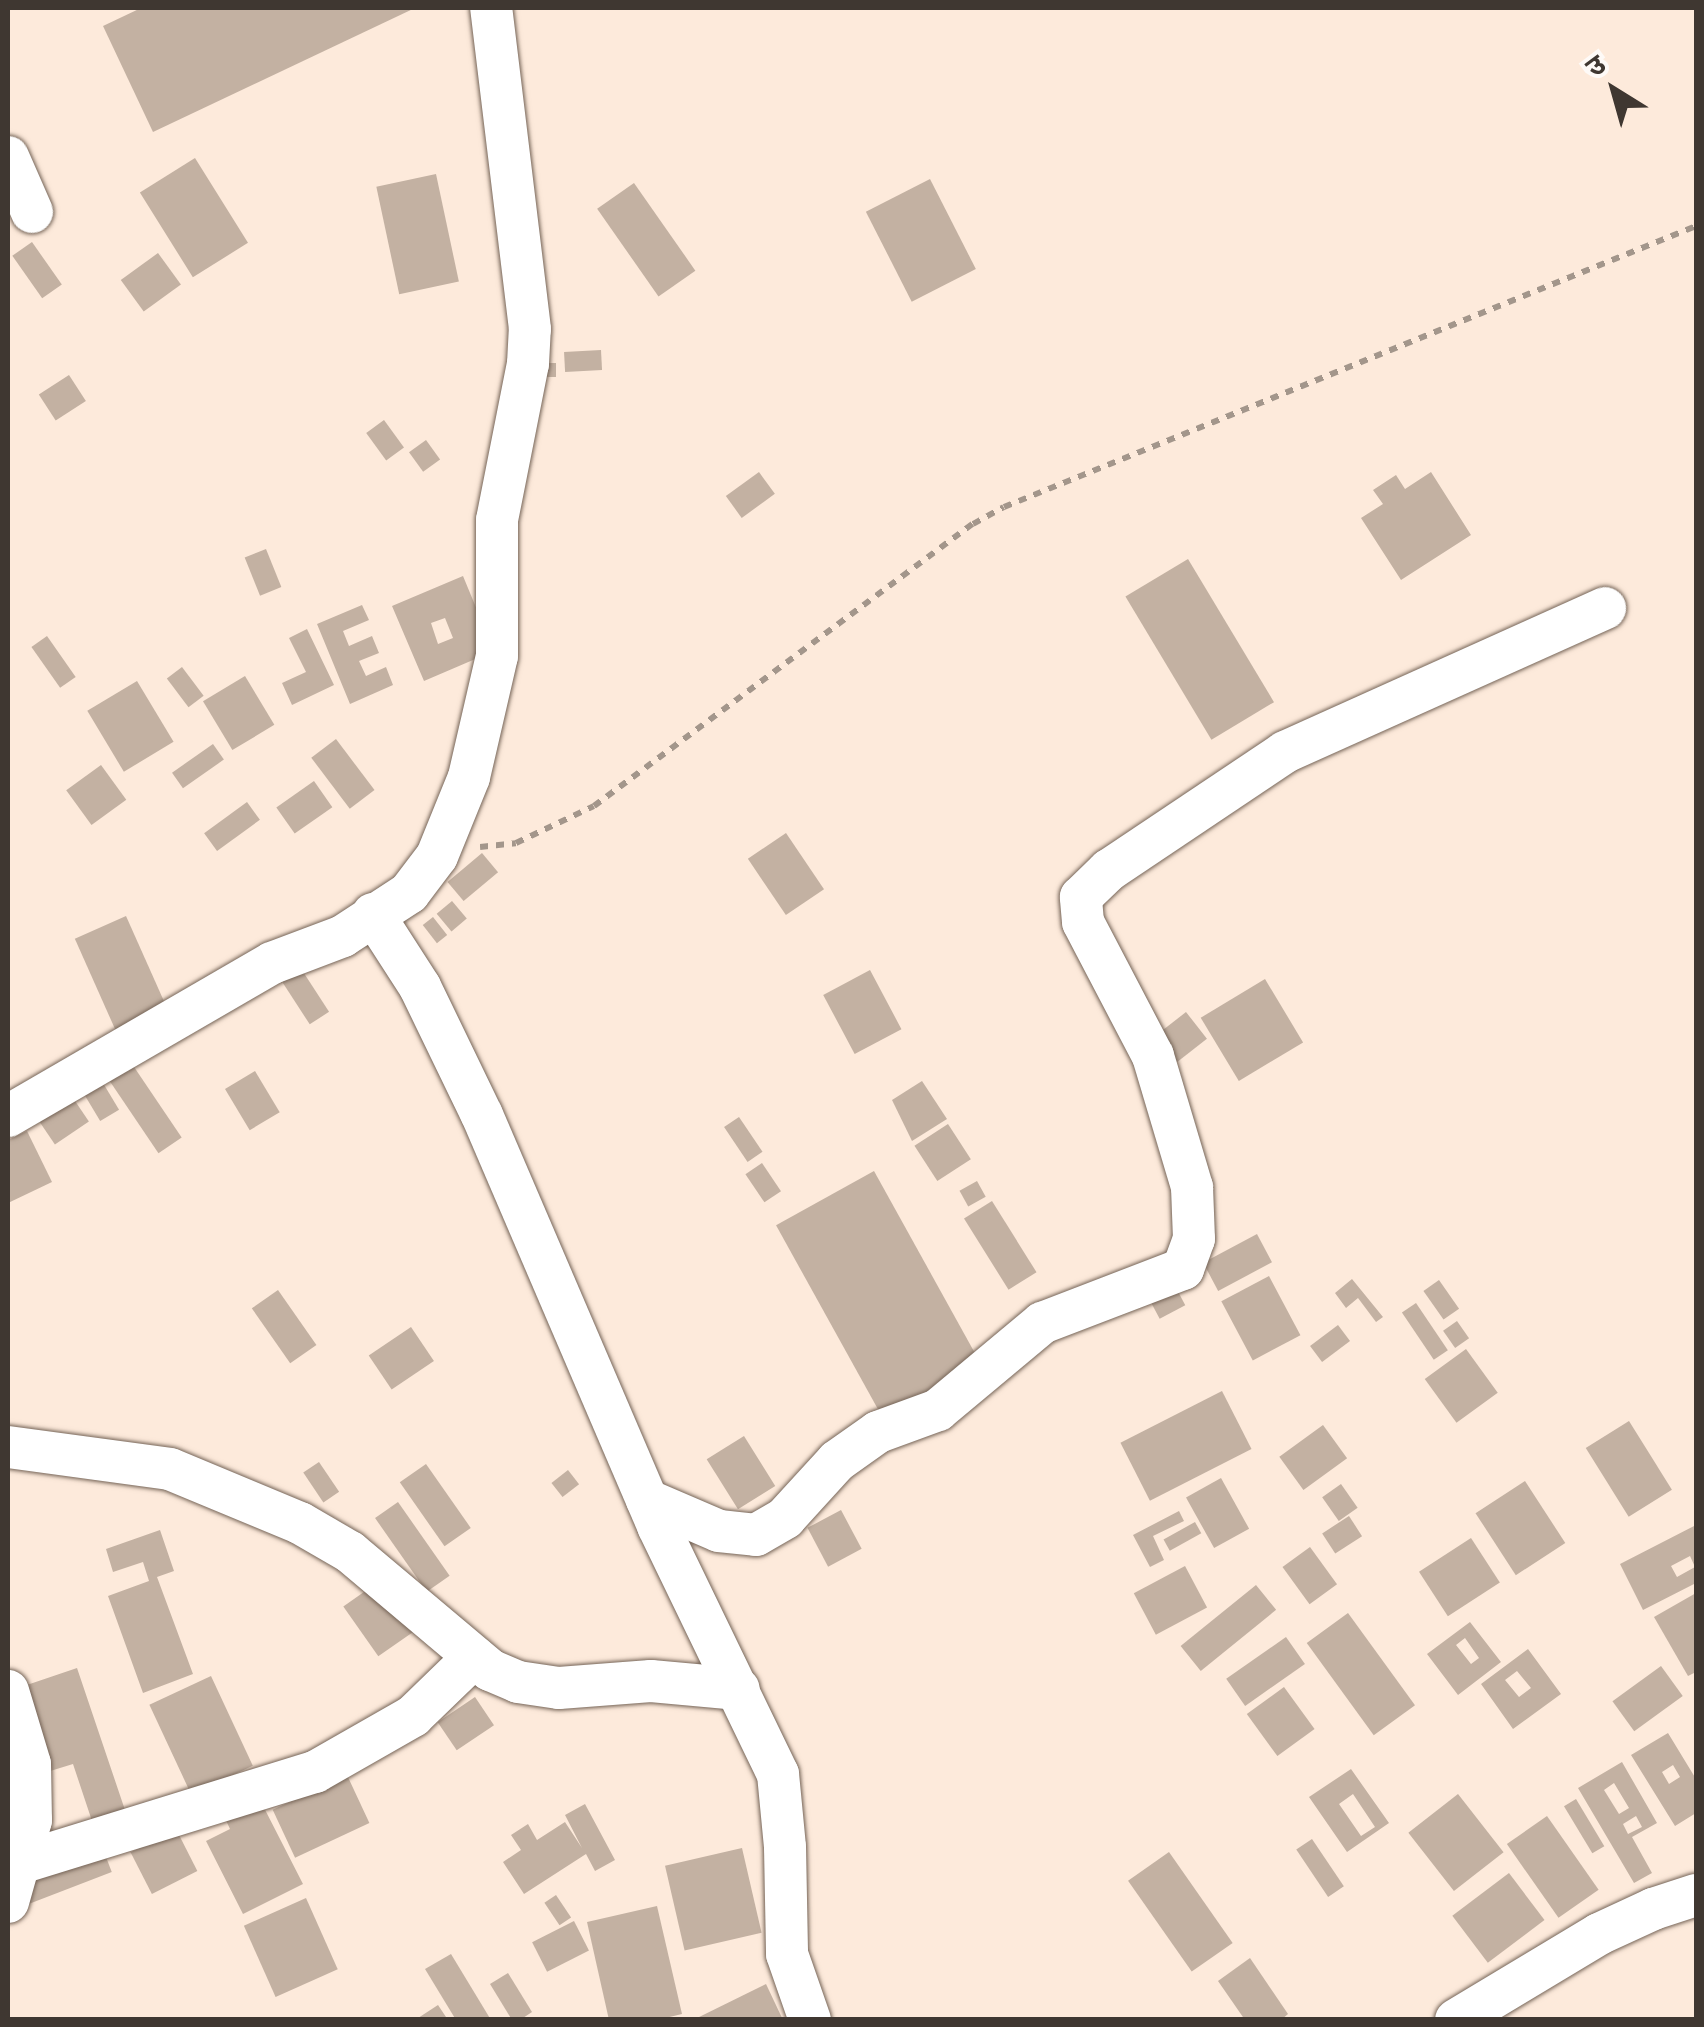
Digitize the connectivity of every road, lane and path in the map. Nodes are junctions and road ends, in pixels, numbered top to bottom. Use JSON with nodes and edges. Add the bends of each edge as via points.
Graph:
{"nodes":[{"id":1,"x":491,"y":8,"type":"edge"},
{"id":2,"x":8,"y":157,"type":"edge"},
{"id":3,"x":32,"y":212,"type":"dead end"},
{"id":4,"x":1696,"y":226,"type":"edge"},
{"id":5,"x":1604,"y":608,"type":"dead end"},
{"id":6,"x":437,"y":856,"type":"junction"},
{"id":7,"x":373,"y":914,"type":"junction"},
{"id":8,"x":8,"y":1116,"type":"edge"},
{"id":9,"x":8,"y":1446,"type":"edge"},
{"id":10,"x":647,"y":1500,"type":"junction"},
{"id":11,"x":474,"y":1657,"type":"junction"},
{"id":12,"x":739,"y":1688,"type":"junction"},
{"id":13,"x":8,"y":1691,"type":"edge"},
{"id":14,"x":11,"y":1884,"type":"edge"},
{"id":15,"x":1696,"y":1895,"type":"edge"},
{"id":16,"x":810,"y":2020,"type":"edge"},
{"id":17,"x":1456,"y":2020,"type":"edge"}],
"edges":[{"from":1,"to":6,"type":"street","via":[[530,329],[528,364],[497,520],[497,656],[469,777]]},
{"from":2,"to":3,"type":"street"},
{"from":4,"to":6,"type":"path","via":[[1004,507],[594,806],[516,843],[492,849],[464,845]]},
{"from":5,"to":10,"type":"street","via":[[1285,752],[1109,870],[1081,897],[1083,922],[1153,1056],[1192,1187],[1194,1239],[1183,1269],[1042,1323],[938,1410],[878,1432],[837,1461],[785,1518],[756,1534],[718,1531]]},
{"from":6,"to":7,"type":"street","via":[[408,893]]},
{"from":7,"to":8,"type":"street","via":[[311,951],[272,963]]},
{"from":7,"to":10,"type":"street","via":[[420,987],[482,1115]]},
{"from":9,"to":11,"type":"street","via":[[170,1469],[300,1523],[350,1552]]},
{"from":10,"to":12,"type":"street"},
{"from":11,"to":12,"type":"street","via":[[518,1682],[560,1688],[651,1681]]},
{"from":11,"to":14,"type":"street","via":[[413,1716],[315,1772]]},
{"from":12,"to":16,"type":"street","via":[[778,1774],[786,1954]]},
{"from":13,"to":14,"type":"street","via":[[30,1764],[31,1820]]},
{"from":15,"to":17,"type":"street","via":[[1599,1934]]}]}
